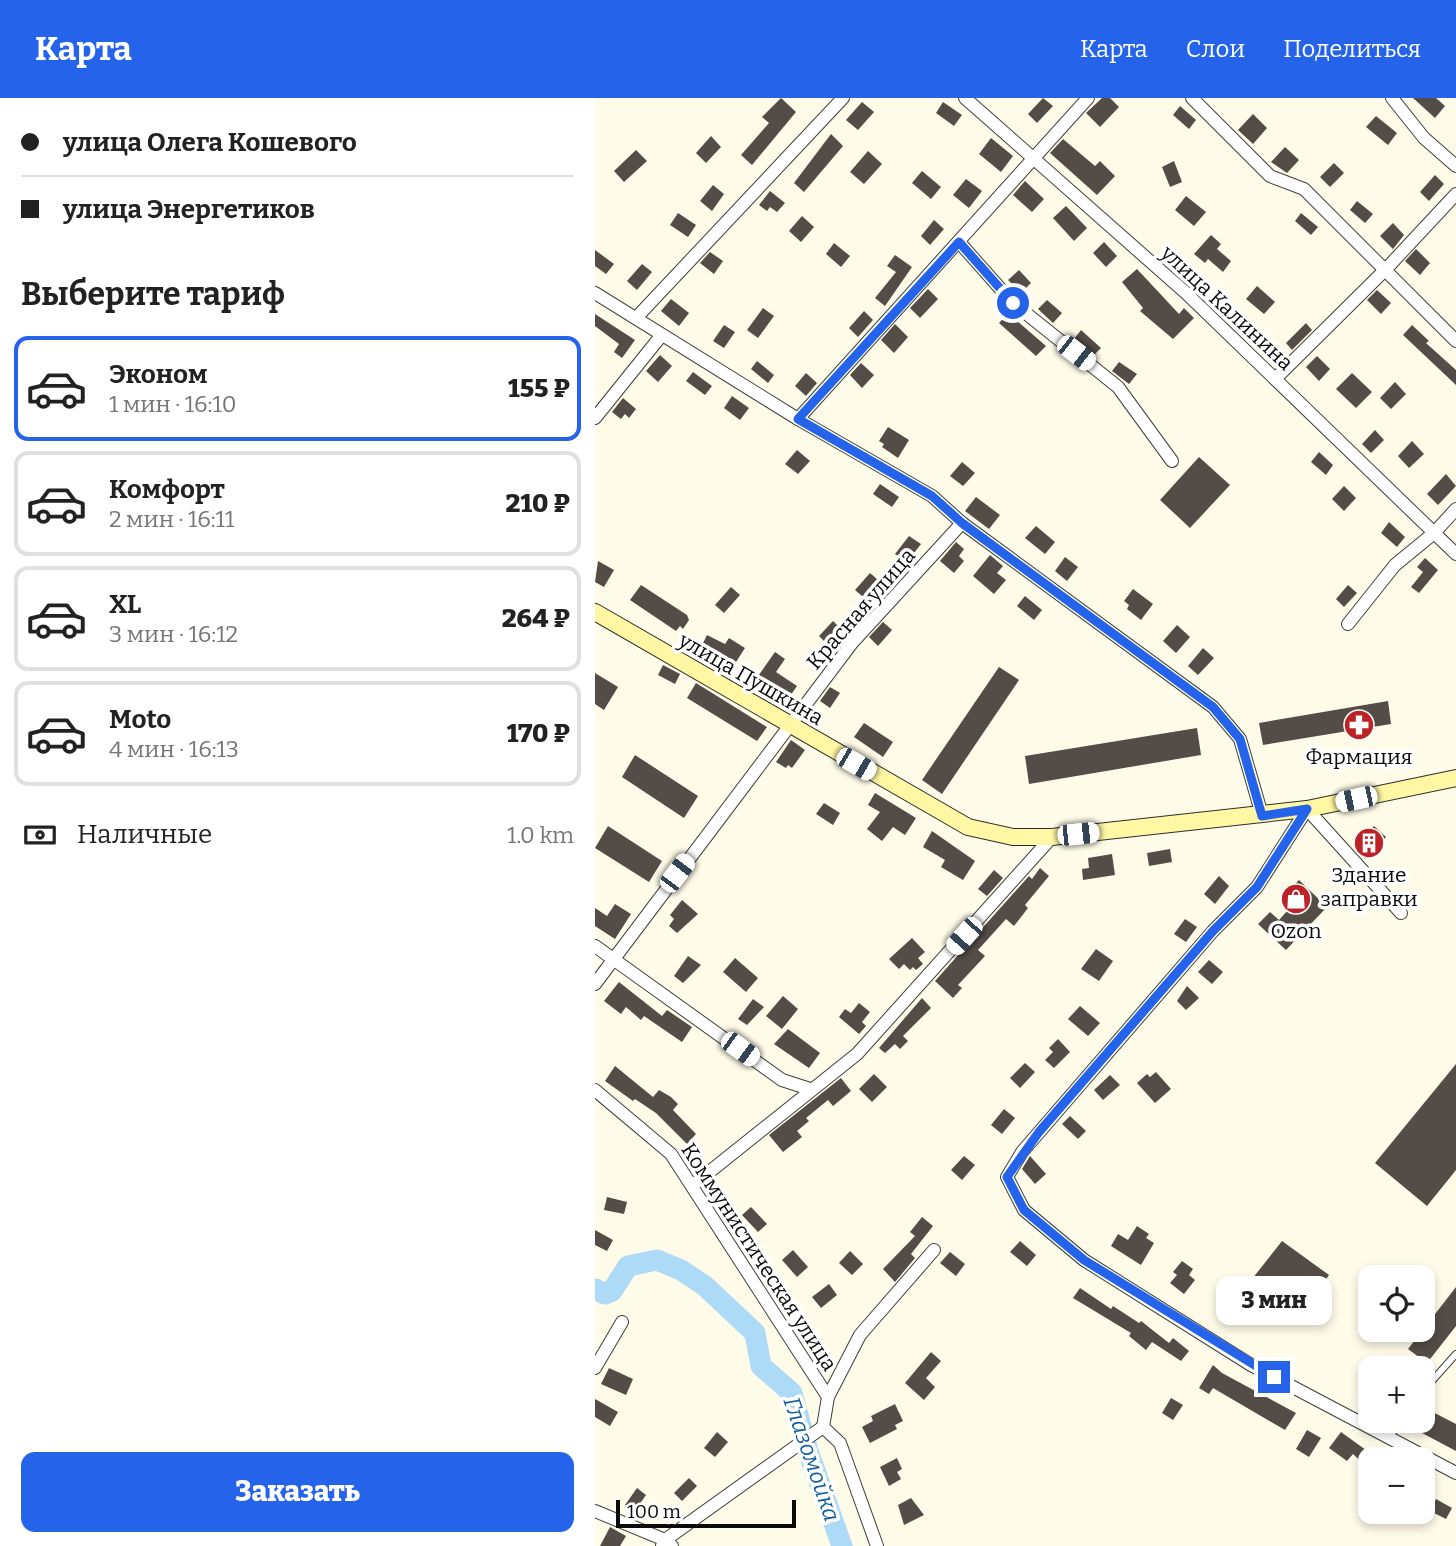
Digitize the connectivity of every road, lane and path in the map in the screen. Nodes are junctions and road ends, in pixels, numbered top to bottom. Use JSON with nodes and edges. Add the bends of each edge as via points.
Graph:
{"nodes":[{"id":1,"x":843,"y":98,"type":"edge"},
{"id":2,"x":965,"y":98,"type":"edge"},
{"id":3,"x":1088,"y":98,"type":"edge"},
{"id":4,"x":1192,"y":98,"type":"edge"},
{"id":5,"x":1392,"y":98,"type":"edge"},
{"id":6,"x":1035,"y":159,"type":"junction"},
{"id":7,"x":1456,"y":166,"type":"edge"},
{"id":8,"x":1456,"y":194,"type":"edge"},
{"id":9,"x":959,"y":242,"type":"junction"},
{"id":10,"x":1387,"y":268,"type":"junction"},
{"id":11,"x":595,"y":293,"type":"edge"},
{"id":12,"x":636,"y":318,"type":"junction"},
{"id":13,"x":661,"y":336,"type":"junction"},
{"id":14,"x":1456,"y":341,"type":"edge"},
{"id":15,"x":1275,"y":379,"type":"junction"},
{"id":16,"x":595,"y":418,"type":"edge"},
{"id":17,"x":798,"y":419,"type":"junction"},
{"id":18,"x":1172,"y":461,"type":"dead end"},
{"id":19,"x":1456,"y":509,"type":"edge"},
{"id":20,"x":962,"y":523,"type":"junction"},
{"id":21,"x":1434,"y":533,"type":"junction"},
{"id":22,"x":1456,"y":554,"type":"edge"},
{"id":23,"x":595,"y":612,"type":"edge"},
{"id":24,"x":1348,"y":624,"type":"dead end"},
{"id":25,"x":790,"y":726,"type":"junction"},
{"id":26,"x":1456,"y":778,"type":"edge"},
{"id":27,"x":1307,"y":809,"type":"junction"},
{"id":28,"x":1262,"y":816,"type":"junction"},
{"id":29,"x":1052,"y":837,"type":"junction"},
{"id":30,"x":1401,"y":913,"type":"dead end"},
{"id":31,"x":595,"y":946,"type":"edge"},
{"id":32,"x":613,"y":957,"type":"junction"},
{"id":33,"x":595,"y":984,"type":"edge"},
{"id":34,"x":810,"y":1089,"type":"junction"},
{"id":35,"x":595,"y":1090,"type":"edge"},
{"id":36,"x":693,"y":1185,"type":"junction"},
{"id":37,"x":934,"y":1250,"type":"dead end"},
{"id":38,"x":622,"y":1322,"type":"dead end"},
{"id":39,"x":1456,"y":1354,"type":"edge"},
{"id":40,"x":595,"y":1368,"type":"edge"},
{"id":41,"x":1435,"y":1378,"type":"edge"},
{"id":42,"x":828,"y":1397,"type":"junction"},
{"id":43,"x":823,"y":1427,"type":"junction"},
{"id":44,"x":1392,"y":1433,"type":"edge"},
{"id":45,"x":1389,"y":1438,"type":"junction"},
{"id":46,"x":1456,"y":1474,"type":"edge"},
{"id":47,"x":595,"y":1511,"type":"edge"},
{"id":48,"x":666,"y":1544,"type":"edge"},
{"id":49,"x":877,"y":1546,"type":"edge"}],
"edges":[{"from":1,"to":12,"type":"street"},
{"from":2,"to":6,"type":"street","name":"улица Калинина"},
{"from":3,"to":6,"type":"street"},
{"from":4,"to":10,"type":"street","via":[[1270,176],[1304,189]]},
{"from":5,"to":7,"type":"street","via":[[1424,138]]},
{"from":6,"to":9,"type":"street"},
{"from":6,"to":15,"type":"street","name":"улица Калинина"},
{"from":8,"to":10,"type":"street"},
{"from":9,"to":17,"type":"street"},
{"from":9,"to":18,"type":"street","via":[[1013,303],[1118,387]]},
{"from":10,"to":14,"type":"street"},
{"from":10,"to":15,"type":"street"},
{"from":11,"to":12,"type":"street"},
{"from":12,"to":13,"type":"street"},
{"from":13,"to":16,"type":"street"},
{"from":13,"to":17,"type":"street"},
{"from":15,"to":21,"type":"street","name":"улица Калинина"},
{"from":17,"to":20,"type":"street","via":[[932,496]]},
{"from":19,"to":21,"type":"street"},
{"from":20,"to":25,"type":"street","name":"Красная улица","via":[[852,643]]},
{"from":20,"to":28,"type":"street","via":[[1213,707],[1240,739]]},
{"from":21,"to":22,"type":"street","name":"улица Калинина"},
{"from":21,"to":24,"type":"street","via":[[1395,565]]},
{"from":23,"to":25,"type":"main road","name":"улица Пушкина"},
{"from":25,"to":29,"type":"main road","name":"улица Пушкина","via":[[968,828],[1013,837]]},
{"from":25,"to":32,"type":"street","name":"Красная улица"},
{"from":26,"to":27,"type":"main road","name":"улица Пушкина"},
{"from":27,"to":28,"type":"main road","name":"улица Пушкина"},
{"from":27,"to":30,"type":"street"},
{"from":27,"to":45,"type":"street","via":[[1257,887],[1213,931],[1022,1152],[1007,1177],[1024,1210],[1084,1260],[1251,1365]]},
{"from":28,"to":29,"type":"main road","name":"улица Пушкина"},
{"from":29,"to":34,"type":"street","via":[[857,1054]]},
{"from":31,"to":32,"type":"street"},
{"from":32,"to":33,"type":"street"},
{"from":32,"to":34,"type":"street","via":[[782,1080]]},
{"from":34,"to":36,"type":"street"},
{"from":35,"to":36,"type":"street","name":"Коммунистическая улица","via":[[671,1153]]},
{"from":36,"to":42,"type":"street","name":"Коммунистическая улица"},
{"from":37,"to":42,"type":"street","via":[[860,1335]]},
{"from":38,"to":40,"type":"street"},
{"from":39,"to":41,"type":"lane"},
{"from":42,"to":43,"type":"street","name":"Коммунистическая улица"},
{"from":43,"to":48,"type":"street"},
{"from":43,"to":49,"type":"street","via":[[840,1443]]},
{"from":44,"to":45,"type":"lane"},
{"from":45,"to":46,"type":"street"},
{"from":47,"to":48,"type":"street"}]}
